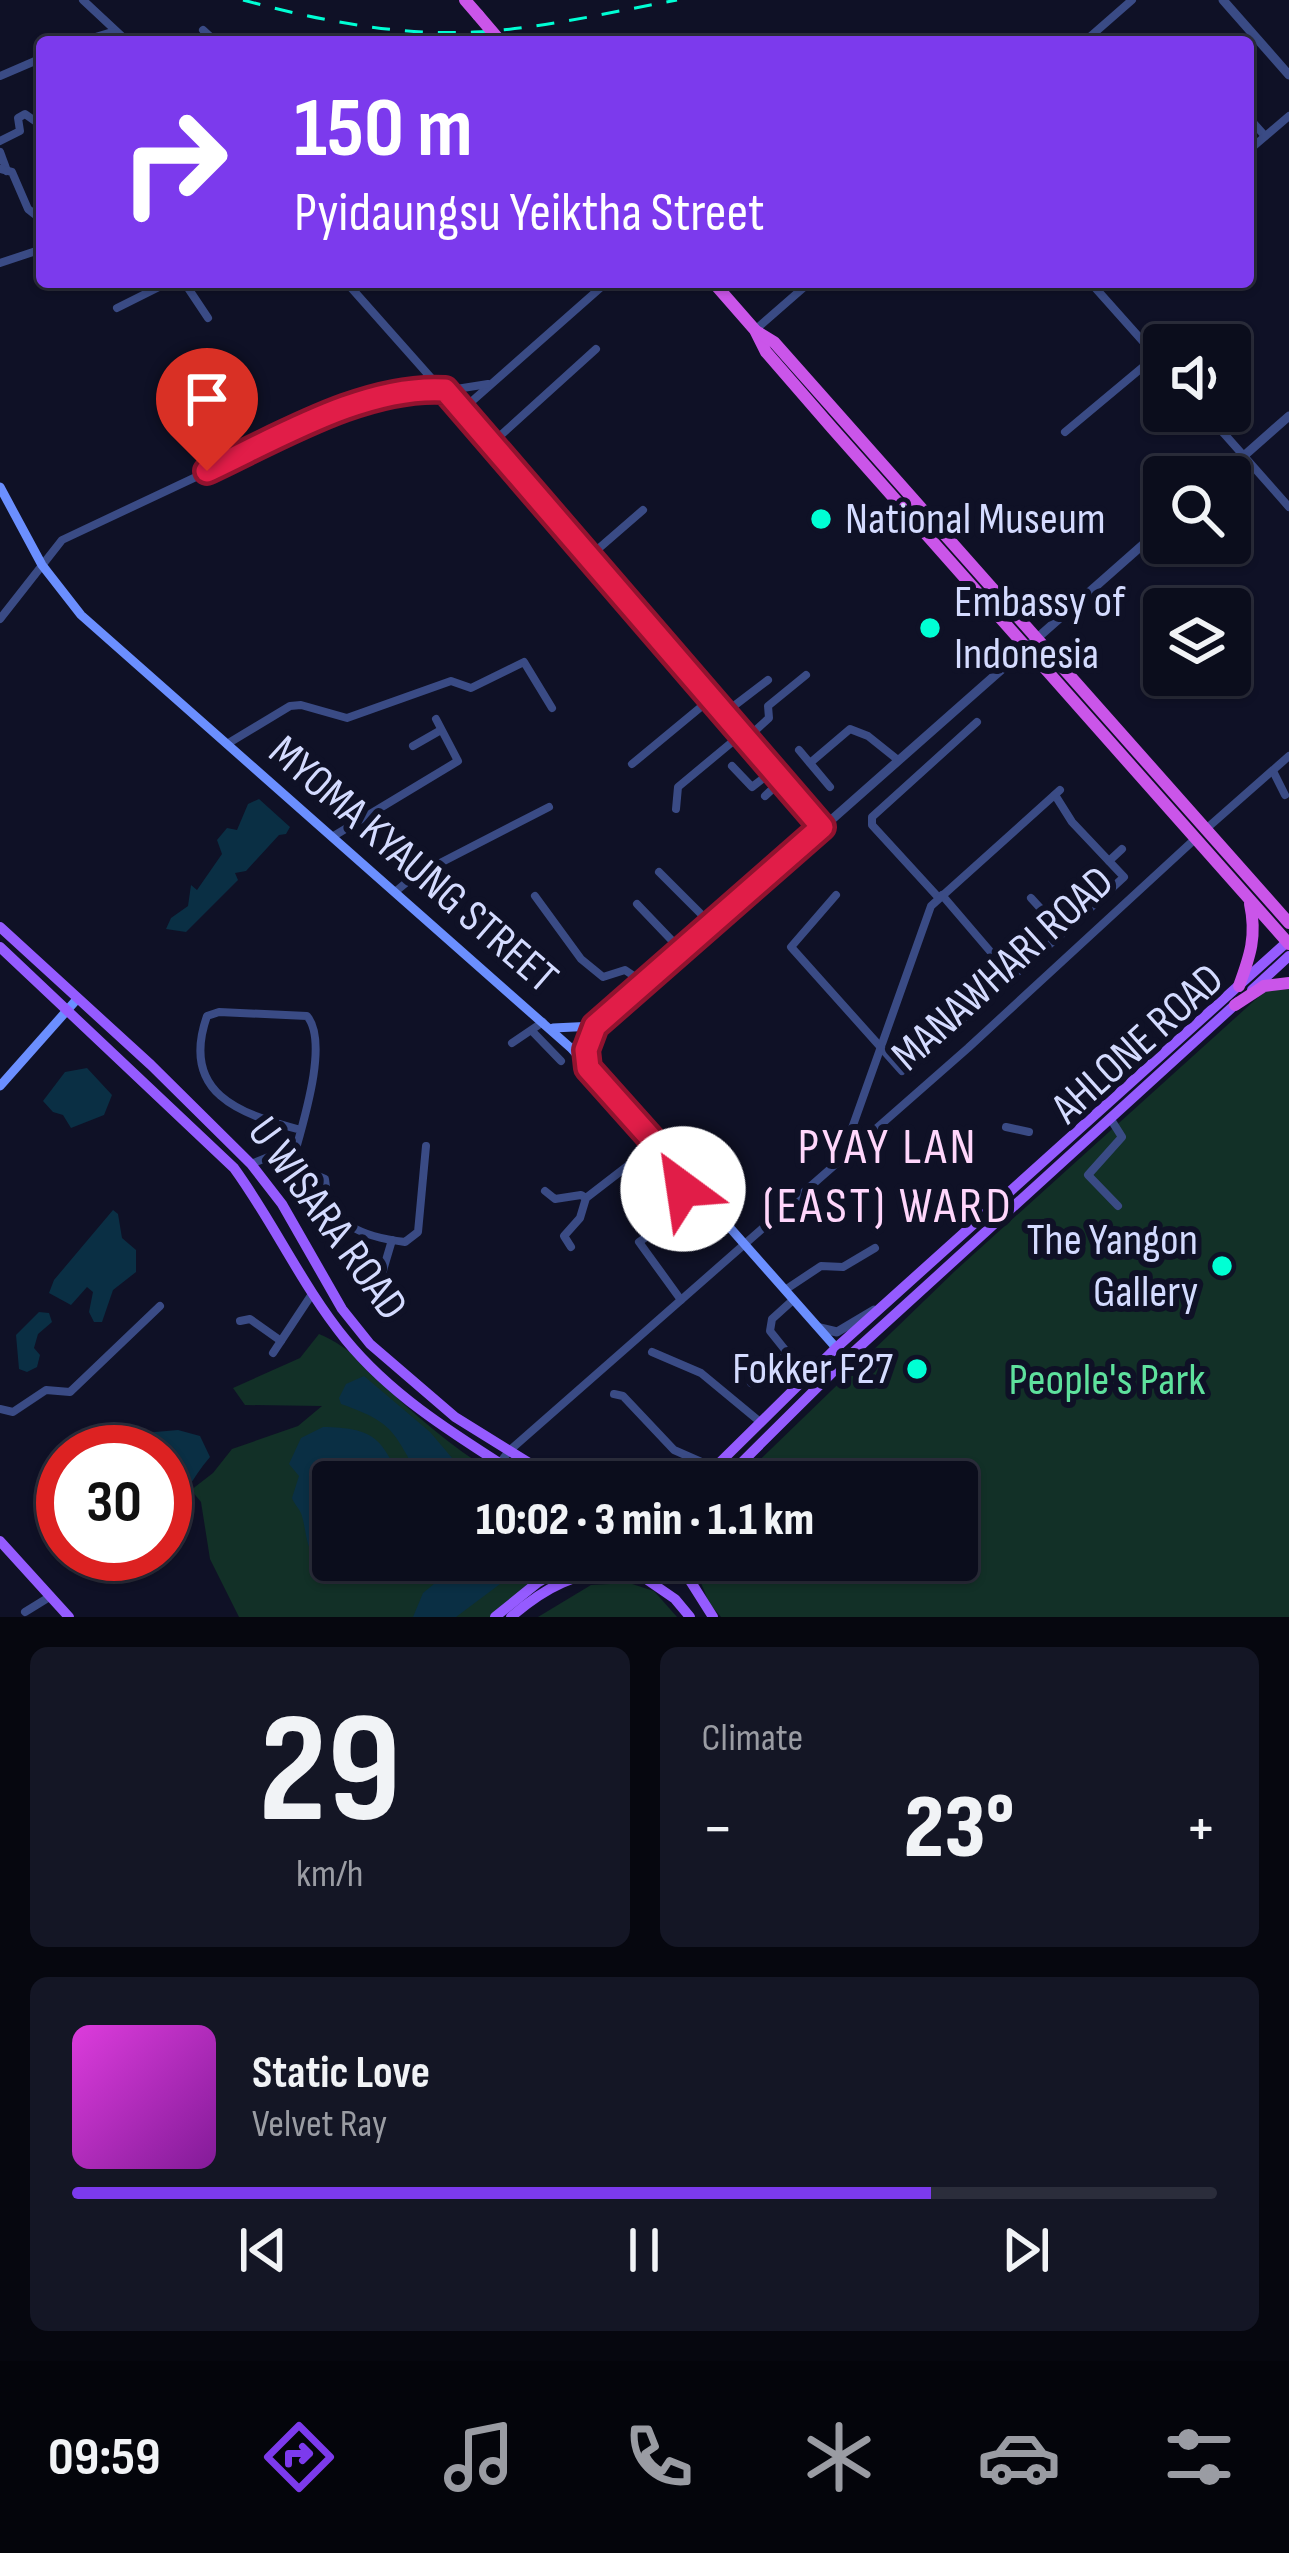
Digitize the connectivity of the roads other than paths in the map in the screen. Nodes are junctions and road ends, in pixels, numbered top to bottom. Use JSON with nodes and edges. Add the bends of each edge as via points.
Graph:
{"nodes":[{"id":1,"x":83,"y":0,"type":"edge"},
{"id":2,"x":465,"y":0,"type":"edge"},
{"id":3,"x":1132,"y":0,"type":"edge"},
{"id":4,"x":1223,"y":0,"type":"edge"},
{"id":5,"x":203,"y":30,"type":"dead end"},
{"id":6,"x":114,"y":32,"type":"junction"},
{"id":7,"x":100,"y":36,"type":"edge"},
{"id":8,"x":120,"y":36,"type":"edge"},
{"id":9,"x":210,"y":36,"type":"edge"},
{"id":10,"x":497,"y":36,"type":"edge"},
{"id":11,"x":1091,"y":36,"type":"edge"},
{"id":12,"x":36,"y":61,"type":"edge"},
{"id":13,"x":1289,"y":75,"type":"edge"},
{"id":14,"x":0,"y":76,"type":"edge"},
{"id":15,"x":1289,"y":116,"type":"edge"},
{"id":16,"x":36,"y":122,"type":"edge"},
{"id":17,"x":1254,"y":124,"type":"edge"},
{"id":18,"x":1265,"y":136,"type":"junction"},
{"id":19,"x":0,"y":140,"type":"edge"},
{"id":20,"x":1254,"y":146,"type":"edge"},
{"id":21,"x":0,"y":152,"type":"edge"},
{"id":22,"x":4,"y":170,"type":"edge"},
{"id":23,"x":36,"y":215,"type":"edge"},
{"id":24,"x":36,"y":251,"type":"edge"},
{"id":25,"x":0,"y":263,"type":"edge"},
{"id":26,"x":157,"y":288,"type":"edge"},
{"id":27,"x":188,"y":288,"type":"edge"},
{"id":28,"x":352,"y":288,"type":"edge"},
{"id":29,"x":600,"y":288,"type":"edge"},
{"id":30,"x":718,"y":288,"type":"edge"},
{"id":31,"x":803,"y":288,"type":"edge"},
{"id":32,"x":1098,"y":288,"type":"edge"},
{"id":33,"x":117,"y":308,"type":"dead end"},
{"id":34,"x":208,"y":318,"type":"dead end"},
{"id":35,"x":755,"y":330,"type":"junction"},
{"id":36,"x":1143,"y":341,"type":"edge"},
{"id":37,"x":596,"y":350,"type":"dead end"},
{"id":38,"x":1143,"y":367,"type":"edge"},
{"id":39,"x":488,"y":384,"type":"junction"},
{"id":40,"x":445,"y":390,"type":"junction"},
{"id":41,"x":462,"y":410,"type":"junction"},
{"id":42,"x":1289,"y":416,"type":"edge"},
{"id":43,"x":1065,"y":432,"type":"dead end"},
{"id":44,"x":1223,"y":432,"type":"edge"},
{"id":45,"x":491,"y":443,"type":"junction"},
{"id":46,"x":1244,"y":456,"type":"joint"},
{"id":47,"x":1251,"y":464,"type":"edge"},
{"id":48,"x":0,"y":487,"type":"edge"},
{"id":49,"x":1289,"y":507,"type":"edge"},
{"id":50,"x":643,"y":510,"type":"dead end"},
{"id":51,"x":1143,"y":545,"type":"edge"},
{"id":52,"x":590,"y":556,"type":"junction"},
{"id":53,"x":42,"y":565,"type":"junction"},
{"id":54,"x":0,"y":619,"type":"edge"},
{"id":55,"x":1032,"y":643,"type":"junction"},
{"id":56,"x":806,"y":675,"type":"dead end"},
{"id":57,"x":769,"y":680,"type":"dead end"},
{"id":58,"x":712,"y":697,"type":"junction"},
{"id":59,"x":552,"y":708,"type":"dead end"},
{"id":60,"x":726,"y":712,"type":"junction"},
{"id":61,"x":436,"y":719,"type":"dead end"},
{"id":62,"x":977,"y":722,"type":"dead end"},
{"id":63,"x":441,"y":730,"type":"junction"},
{"id":64,"x":745,"y":735,"type":"junction"},
{"id":65,"x":226,"y":745,"type":"junction"},
{"id":66,"x":413,"y":746,"type":"dead end"},
{"id":67,"x":799,"y":750,"type":"dead end"},
{"id":68,"x":1289,"y":756,"type":"edge"},
{"id":69,"x":898,"y":760,"type":"junction"},
{"id":70,"x":810,"y":763,"type":"junction"},
{"id":71,"x":632,"y":764,"type":"dead end"},
{"id":72,"x":732,"y":766,"type":"dead end"},
{"id":73,"x":774,"y":770,"type":"junction"},
{"id":74,"x":1273,"y":771,"type":"junction"},
{"id":75,"x":782,"y":780,"type":"junction"},
{"id":76,"x":830,"y":787,"type":"dead end"},
{"id":77,"x":1285,"y":795,"type":"dead end"},
{"id":78,"x":765,"y":796,"type":"dead end"},
{"id":79,"x":355,"y":801,"type":"dead end"},
{"id":80,"x":549,"y":807,"type":"dead end"},
{"id":81,"x":676,"y":808,"type":"dead end"},
{"id":82,"x":362,"y":817,"type":"junction"},
{"id":83,"x":822,"y":827,"type":"junction"},
{"id":84,"x":1201,"y":834,"type":"junction"},
{"id":85,"x":332,"y":837,"type":"junction"},
{"id":86,"x":1122,"y":849,"type":"dead end"},
{"id":87,"x":1109,"y":862,"type":"junction"},
{"id":88,"x":659,"y":872,"type":"dead end"},
{"id":89,"x":395,"y":892,"type":"junction"},
{"id":90,"x":836,"y":895,"type":"dead end"},
{"id":91,"x":536,"y":896,"type":"dead end"},
{"id":92,"x":940,"y":896,"type":"junction"},
{"id":93,"x":1248,"y":897,"type":"junction"},
{"id":94,"x":1031,"y":898,"type":"dead end"},
{"id":95,"x":637,"y":904,"type":"dead end"},
{"id":96,"x":1289,"y":923,"type":"edge"},
{"id":97,"x":711,"y":924,"type":"junction"},
{"id":98,"x":1063,"y":933,"type":"junction"},
{"id":99,"x":2,"y":938,"type":"edge"},
{"id":100,"x":1289,"y":942,"type":"edge"},
{"id":101,"x":681,"y":950,"type":"junction"},
{"id":102,"x":1289,"y":956,"type":"edge"},
{"id":103,"x":1013,"y":978,"type":"junction"},
{"id":104,"x":644,"y":983,"type":"junction"},
{"id":105,"x":1289,"y":983,"type":"edge"},
{"id":106,"x":1239,"y":986,"type":"junction"},
{"id":107,"x":78,"y":998,"type":"junction"},
{"id":108,"x":1235,"y":1005,"type":"junction"},
{"id":109,"x":70,"y":1011,"type":"junction"},
{"id":110,"x":1213,"y":1017,"type":"junction"},
{"id":111,"x":546,"y":1025,"type":"junction"},
{"id":112,"x":595,"y":1026,"type":"junction"},
{"id":113,"x":532,"y":1031,"type":"junction"},
{"id":114,"x":512,"y":1043,"type":"dead end"},
{"id":115,"x":881,"y":1048,"type":"junction"},
{"id":116,"x":572,"y":1049,"type":"junction"},
{"id":117,"x":137,"y":1053,"type":"junction"},
{"id":118,"x":561,"y":1061,"type":"dead end"},
{"id":119,"x":126,"y":1064,"type":"junction"},
{"id":120,"x":588,"y":1068,"type":"junction"},
{"id":121,"x":0,"y":1086,"type":"edge"},
{"id":122,"x":1110,"y":1118,"type":"junction"},
{"id":123,"x":1006,"y":1127,"type":"dead end"},
{"id":124,"x":301,"y":1130,"type":"junction"},
{"id":125,"x":1029,"y":1132,"type":"dead end"},
{"id":126,"x":656,"y":1144,"type":"junction"},
{"id":127,"x":426,"y":1146,"type":"dead end"},
{"id":128,"x":850,"y":1149,"type":"junction"},
{"id":129,"x":671,"y":1162,"type":"junction"},
{"id":130,"x":292,"y":1163,"type":"junction"},
{"id":131,"x":253,"y":1166,"type":"junction"},
{"id":132,"x":241,"y":1178,"type":"junction"},
{"id":133,"x":651,"y":1178,"type":"dead end"},
{"id":134,"x":689,"y":1181,"type":"junction"},
{"id":135,"x":545,"y":1191,"type":"dead end"},
{"id":136,"x":586,"y":1198,"type":"junction"},
{"id":137,"x":1118,"y":1206,"type":"dead end"},
{"id":138,"x":392,"y":1240,"type":"junction"},
{"id":139,"x":745,"y":1244,"type":"junction"},
{"id":140,"x":571,"y":1247,"type":"dead end"},
{"id":141,"x":874,"y":1248,"type":"dead end"},
{"id":142,"x":321,"y":1275,"type":"junction"},
{"id":143,"x":379,"y":1284,"type":"dead end"},
{"id":144,"x":309,"y":1288,"type":"junction"},
{"id":145,"x":785,"y":1290,"type":"junction"},
{"id":146,"x":681,"y":1300,"type":"junction"},
{"id":147,"x":794,"y":1300,"type":"junction"},
{"id":148,"x":160,"y":1306,"type":"dead end"},
{"id":149,"x":879,"y":1308,"type":"junction"},
{"id":150,"x":240,"y":1321,"type":"dead end"},
{"id":151,"x":817,"y":1326,"type":"junction"},
{"id":152,"x":281,"y":1341,"type":"junction"},
{"id":153,"x":836,"y":1348,"type":"junction"},
{"id":154,"x":376,"y":1349,"type":"junction"},
{"id":155,"x":652,"y":1352,"type":"dead end"},
{"id":156,"x":273,"y":1353,"type":"dead end"},
{"id":157,"x":790,"y":1354,"type":"junction"},
{"id":158,"x":846,"y":1359,"type":"junction"},
{"id":159,"x":365,"y":1360,"type":"junction"},
{"id":160,"x":806,"y":1376,"type":"junction"},
{"id":161,"x":751,"y":1383,"type":"dead end"},
{"id":162,"x":614,"y":1394,"type":"dead end"},
{"id":163,"x":0,"y":1409,"type":"edge"},
{"id":164,"x":759,"y":1421,"type":"junction"},
{"id":165,"x":509,"y":1451,"type":"junction"},
{"id":166,"x":497,"y":1461,"type":"edge"},
{"id":167,"x":502,"y":1461,"type":"edge"},
{"id":168,"x":525,"y":1461,"type":"edge"},
{"id":169,"x":699,"y":1461,"type":"edge"},
{"id":170,"x":722,"y":1461,"type":"edge"},
{"id":171,"x":743,"y":1461,"type":"edge"},
{"id":172,"x":0,"y":1540,"type":"edge"},
{"id":173,"x":539,"y":1581,"type":"edge"},
{"id":174,"x":566,"y":1581,"type":"edge"},
{"id":175,"x":650,"y":1581,"type":"edge"},
{"id":176,"x":689,"y":1581,"type":"edge"},
{"id":177,"x":51,"y":1596,"type":"junction"},
{"id":178,"x":25,"y":1612,"type":"dead end"},
{"id":179,"x":69,"y":1617,"type":"edge"},
{"id":180,"x":495,"y":1617,"type":"edge"},
{"id":181,"x":512,"y":1617,"type":"edge"},
{"id":182,"x":690,"y":1617,"type":"edge"},
{"id":183,"x":713,"y":1617,"type":"edge"}],
"edges":[{"from":1,"to":6,"type":"street"},
{"from":2,"to":10,"type":"highway","bridge":true},
{"from":3,"to":11,"type":"street"},
{"from":4,"to":13,"type":"street"},
{"from":5,"to":9,"type":"street"},
{"from":6,"to":7,"type":"street"},
{"from":6,"to":8,"type":"street"},
{"from":12,"to":14,"type":"street"},
{"from":15,"to":18,"type":"street"},
{"from":16,"to":19,"type":"street","via":[[18,118],[21,130]]},
{"from":17,"to":18,"type":"street"},
{"from":18,"to":20,"type":"street"},
{"from":21,"to":22,"type":"street"},
{"from":22,"to":23,"type":"street"},
{"from":24,"to":25,"type":"street"},
{"from":26,"to":33,"type":"street"},
{"from":27,"to":34,"type":"street"},
{"from":28,"to":40,"type":"street"},
{"from":29,"to":39,"type":"street"},
{"from":30,"to":35,"type":"highway"},
{"from":31,"to":35,"type":"street"},
{"from":32,"to":36,"type":"street"},
{"from":35,"to":55,"type":"highway","via":[[774,342]]},
{"from":37,"to":45,"type":"street"},
{"from":38,"to":43,"type":"street"},
{"from":39,"to":40,"type":"street"},
{"from":39,"to":41,"type":"street"},
{"from":40,"to":41,"type":"street"},
{"from":40,"to":53,"type":"street","via":[[376,396],[283,436],[62,540]]},
{"from":41,"to":45,"type":"street"},
{"from":42,"to":46,"type":"street"},
{"from":44,"to":46,"type":"street"},
{"from":45,"to":52,"type":"street"},
{"from":47,"to":49,"type":"street"},
{"from":48,"to":53,"type":"main road","name":"MYOMA KYAUNG STREET"},
{"from":50,"to":52,"type":"street"},
{"from":51,"to":55,"type":"street"},
{"from":52,"to":58,"type":"street"},
{"from":53,"to":54,"type":"street"},
{"from":53,"to":65,"type":"main road","name":"MYOMA KYAUNG STREET","via":[[113,647]]},
{"from":55,"to":69,"type":"street"},
{"from":55,"to":84,"type":"highway"},
{"from":56,"to":64,"type":"street"},
{"from":57,"to":60,"type":"street"},
{"from":58,"to":60,"type":"street"},
{"from":58,"to":71,"type":"street"},
{"from":59,"to":65,"type":"street","via":[[524,662],[471,688],[451,681],[346,718],[290,706]]},
{"from":60,"to":64,"type":"street"},
{"from":61,"to":63,"type":"street"},
{"from":62,"to":92,"type":"street","via":[[872,818]]},
{"from":63,"to":66,"type":"street"},
{"from":63,"to":82,"type":"street","via":[[458,761]]},
{"from":64,"to":73,"type":"street"},
{"from":64,"to":81,"type":"street","via":[[679,785]]},
{"from":65,"to":85,"type":"main road","name":"MYOMA KYAUNG STREET"},
{"from":67,"to":70,"type":"street"},
{"from":68,"to":74,"type":"street","name":"MANAWHARI ROAD"},
{"from":69,"to":70,"type":"street","via":[[850,729]]},
{"from":69,"to":83,"type":"street"},
{"from":70,"to":76,"type":"street"},
{"from":72,"to":73,"type":"street","via":[[752,787]]},
{"from":73,"to":75,"type":"street"},
{"from":74,"to":77,"type":"street"},
{"from":74,"to":84,"type":"street","name":"MANAWHARI ROAD"},
{"from":75,"to":78,"type":"street"},
{"from":75,"to":83,"type":"street"},
{"from":79,"to":82,"type":"street"},
{"from":80,"to":89,"type":"street"},
{"from":82,"to":85,"type":"street"},
{"from":83,"to":97,"type":"street"},
{"from":84,"to":93,"type":"highway"},
{"from":84,"to":96,"type":"highway"},
{"from":84,"to":128,"type":"street","name":"MANAWHARI ROAD"},
{"from":85,"to":89,"type":"main road","name":"MYOMA KYAUNG STREET"},
{"from":86,"to":87,"type":"street"},
{"from":87,"to":92,"type":"street","via":[[1057,793]]},
{"from":87,"to":98,"type":"street","via":[[1124,877]]},
{"from":88,"to":97,"type":"street"},
{"from":89,"to":111,"type":"main road","name":"MYOMA KYAUNG STREET"},
{"from":90,"to":115,"type":"street","via":[[791,946]]},
{"from":91,"to":104,"type":"street","via":[[603,977],[625,970]]},
{"from":92,"to":103,"type":"street"},
{"from":92,"to":115,"type":"street"},
{"from":93,"to":100,"type":"highway"},
{"from":93,"to":106,"type":"highway","via":[[1254,947]]},
{"from":94,"to":98,"type":"street"},
{"from":95,"to":101,"type":"street"},
{"from":97,"to":101,"type":"street"},
{"from":98,"to":103,"type":"street"},
{"from":99,"to":107,"type":"main road","name":"U WISARA ROAD"},
{"from":99,"to":109,"type":"main road","name":"U WISARA ROAD"},
{"from":100,"to":106,"type":"main road","name":"AHLONE ROAD"},
{"from":101,"to":104,"type":"street"},
{"from":102,"to":108,"type":"main road","name":"AHLONE ROAD"},
{"from":103,"to":115,"type":"street","via":[[905,1071]]},
{"from":104,"to":112,"type":"street"},
{"from":105,"to":108,"type":"highway","via":[[1264,986]]},
{"from":106,"to":110,"type":"main road","name":"AHLONE ROAD"},
{"from":107,"to":109,"type":"main road"},
{"from":107,"to":117,"type":"main road","name":"U WISARA ROAD"},
{"from":108,"to":110,"type":"main road","name":"AHLONE ROAD"},
{"from":109,"to":119,"type":"main road","name":"U WISARA ROAD"},
{"from":109,"to":121,"type":"main road"},
{"from":110,"to":122,"type":"main road","name":"AHLONE ROAD"},
{"from":110,"to":149,"type":"main road","name":"AHLONE ROAD"},
{"from":111,"to":112,"type":"main road"},
{"from":111,"to":113,"type":"street"},
{"from":111,"to":116,"type":"main road","name":"MYOMA KYAUNG STREET"},
{"from":112,"to":116,"type":"street"},
{"from":112,"to":120,"type":"main road"},
{"from":113,"to":114,"type":"street"},
{"from":113,"to":118,"type":"street"},
{"from":115,"to":128,"type":"street"},
{"from":116,"to":120,"type":"main road","name":"MYOMA KYAUNG STREET"},
{"from":117,"to":119,"type":"main road"},
{"from":117,"to":131,"type":"main road","name":"U WISARA ROAD"},
{"from":119,"to":132,"type":"main road","name":"U WISARA ROAD"},
{"from":120,"to":126,"type":"main road","name":"MYOMA KYAUNG STREET"},
{"from":122,"to":137,"type":"street","via":[[1119,1143],[1088,1175]]},
{"from":122,"to":158,"type":"main road","name":"AHLONE ROAD"},
{"from":123,"to":125,"type":"street"},
{"from":124,"to":124,"type":"street","via":[[318,1041],[313,1022],[207,1016],[200,1063],[213,1092]]},
{"from":124,"to":130,"type":"street"},
{"from":126,"to":129,"type":"main road","name":"MYOMA KYAUNG STREET"},
{"from":126,"to":136,"type":"street"},
{"from":127,"to":138,"type":"street","via":[[418,1232]]},
{"from":128,"to":139,"type":"street","name":"MANAWHARI ROAD"},
{"from":129,"to":133,"type":"street"},
{"from":129,"to":134,"type":"main road","name":"MYOMA KYAUNG STREET"},
{"from":130,"to":131,"type":"street","via":[[271,1156]]},
{"from":130,"to":138,"type":"street","via":[[325,1179],[346,1225]]},
{"from":131,"to":132,"type":"main road"},
{"from":131,"to":142,"type":"main road","name":"U WISARA ROAD"},
{"from":132,"to":144,"type":"main road","name":"U WISARA ROAD"},
{"from":134,"to":139,"type":"main road","name":"MYOMA KYAUNG STREET"},
{"from":134,"to":146,"type":"street","via":[[688,1208],[639,1242]]},
{"from":135,"to":136,"type":"street","via":[[555,1199]]},
{"from":136,"to":140,"type":"street","via":[[564,1236]]},
{"from":138,"to":143,"type":"street"},
{"from":139,"to":145,"type":"main road","name":"MYOMA KYAUNG STREET"},
{"from":139,"to":146,"type":"street","name":"MANAWHARI ROAD"},
{"from":141,"to":145,"type":"street","via":[[843,1268],[821,1266]]},
{"from":142,"to":144,"type":"main road"},
{"from":142,"to":154,"type":"main road","name":"U WISARA ROAD"},
{"from":144,"to":152,"type":"street"},
{"from":144,"to":159,"type":"main road","name":"U WISARA ROAD"},
{"from":145,"to":147,"type":"main road","name":"MYOMA KYAUNG STREET"},
{"from":146,"to":165,"type":"street","name":"MANAWHARI ROAD"},
{"from":147,"to":151,"type":"main road","name":"MYOMA KYAUNG STREET"},
{"from":147,"to":157,"type":"street","via":[[769,1324]]},
{"from":148,"to":163,"type":"street","via":[[70,1392],[46,1390],[16,1411]]},
{"from":149,"to":151,"type":"street","via":[[837,1332]]},
{"from":149,"to":153,"type":"main road","name":"AHLONE ROAD"},
{"from":150,"to":152,"type":"street","via":[[250,1319]]},
{"from":151,"to":153,"type":"main road","name":"MYOMA KYAUNG STREET"},
{"from":152,"to":156,"type":"street"},
{"from":153,"to":158,"type":"main road","name":"MYOMA KYAUNG STREET"},
{"from":153,"to":160,"type":"main road","name":"AHLONE ROAD"},
{"from":154,"to":159,"type":"main road"},
{"from":154,"to":165,"type":"main road","name":"U WISARA ROAD"},
{"from":155,"to":164,"type":"street","via":[[701,1373]]},
{"from":157,"to":160,"type":"street"},
{"from":157,"to":161,"type":"street"},
{"from":158,"to":171,"type":"main road","name":"AHLONE ROAD"},
{"from":159,"to":166,"type":"main road","name":"U WISARA ROAD","via":[[447,1432]]},
{"from":160,"to":164,"type":"main road","name":"AHLONE ROAD"},
{"from":162,"to":169,"type":"street","via":[[674,1450]]},
{"from":164,"to":170,"type":"main road","name":"AHLONE ROAD"},
{"from":165,"to":167,"type":"street","name":"MANAWHARI ROAD"},
{"from":165,"to":168,"type":"main road","name":"U WISARA ROAD"},
{"from":172,"to":177,"type":"main road"},
{"from":173,"to":180,"type":"main road"},
{"from":174,"to":181,"type":"main road"},
{"from":175,"to":182,"type":"main road"},
{"from":176,"to":183,"type":"main road"},
{"from":177,"to":178,"type":"street"},
{"from":177,"to":179,"type":"main road"}]}
